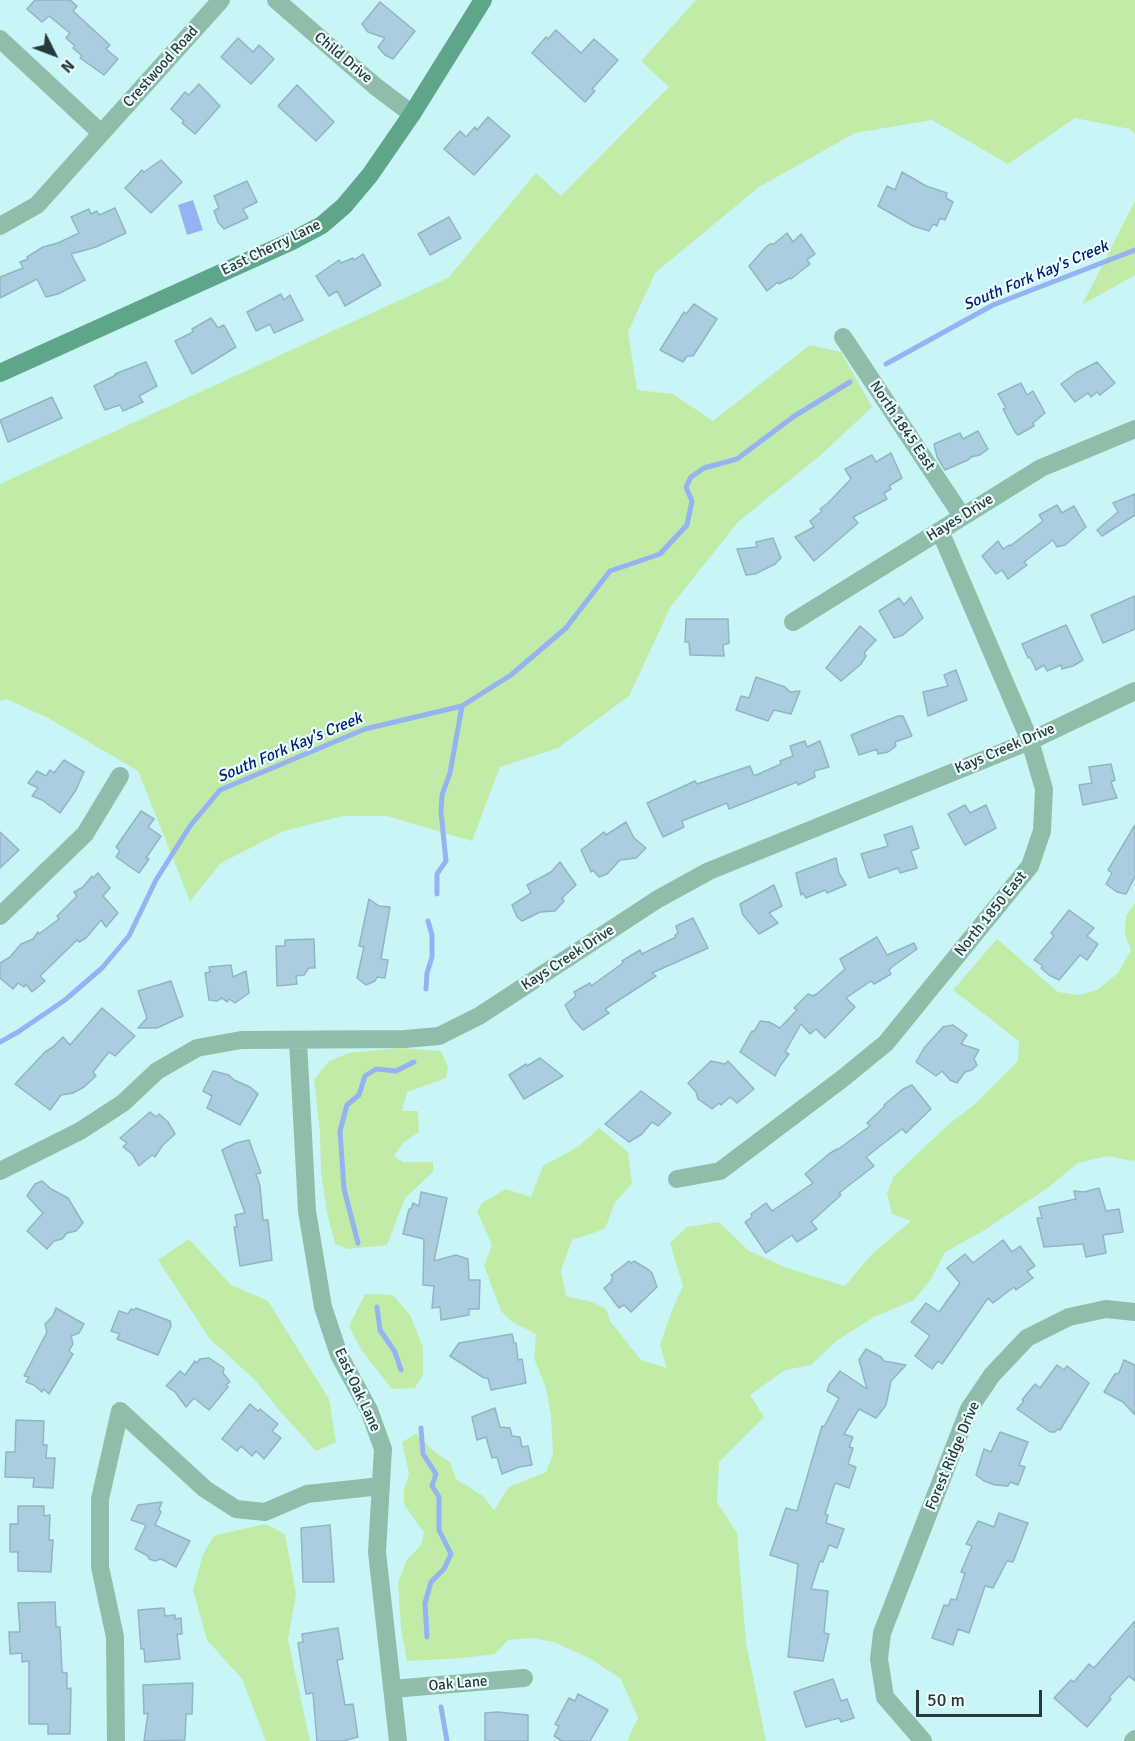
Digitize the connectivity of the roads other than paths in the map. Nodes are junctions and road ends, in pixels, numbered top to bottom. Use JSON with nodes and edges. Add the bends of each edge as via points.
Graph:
{"nodes":[{"id":1,"x":221,"y":0,"type":"edge"},
{"id":2,"x":276,"y":0,"type":"edge"},
{"id":3,"x":483,"y":0,"type":"edge"},
{"id":4,"x":0,"y":39,"type":"edge"},
{"id":5,"x":412,"y":114,"type":"junction"},
{"id":6,"x":100,"y":134,"type":"junction"},
{"id":7,"x":0,"y":226,"type":"edge"},
{"id":8,"x":843,"y":337,"type":"dead end"},
{"id":9,"x":0,"y":373,"type":"edge"},
{"id":10,"x":1135,"y":429,"type":"edge"},
{"id":11,"x":962,"y":516,"type":"junction"},
{"id":12,"x":939,"y":531,"type":"junction"},
{"id":13,"x":793,"y":622,"type":"dead end"},
{"id":14,"x":1135,"y":691,"type":"edge"},
{"id":15,"x":1030,"y":741,"type":"junction"},
{"id":16,"x":120,"y":776,"type":"dead end"},
{"id":17,"x":0,"y":916,"type":"edge"},
{"id":18,"x":298,"y":1041,"type":"junction"},
{"id":19,"x":0,"y":1171,"type":"edge"},
{"id":20,"x":677,"y":1179,"type":"dead end"},
{"id":21,"x":1135,"y":1312,"type":"edge"},
{"id":22,"x":381,"y":1486,"type":"junction"},
{"id":23,"x":525,"y":1678,"type":"dead end"},
{"id":24,"x":392,"y":1689,"type":"junction"},
{"id":25,"x":116,"y":1741,"type":"edge"},
{"id":26,"x":398,"y":1741,"type":"edge"},
{"id":27,"x":923,"y":1741,"type":"edge"}],
"edges":[{"from":1,"to":6,"type":"street","name":"Crestwood Road"},
{"from":2,"to":5,"type":"street","name":"Child Drive"},
{"from":3,"to":5,"type":"street","name":"East Cherry Lane"},
{"from":4,"to":6,"type":"street"},
{"from":5,"to":9,"type":"street","name":"East Cherry Lane","via":[[370,175],[322,225]]},
{"from":6,"to":7,"type":"street","name":"Crestwood Road","via":[[37,204]]},
{"from":8,"to":11,"type":"street","name":"North 1845 East"},
{"from":10,"to":11,"type":"street","name":"Hayes Drive","via":[[1041,468]]},
{"from":11,"to":12,"type":"street","name":"Hayes Drive"},
{"from":12,"to":13,"type":"street","name":"Hayes Drive"},
{"from":12,"to":15,"type":"street","name":"North 1850 East"},
{"from":14,"to":15,"type":"street","name":"Kays Creek Drive"},
{"from":15,"to":18,"type":"street","name":"Kays Creek Drive","via":[[708,871],[658,899],[479,1016],[439,1036]]},
{"from":15,"to":20,"type":"street","name":"North 1850 East","via":[[1044,789],[1042,831],[1030,866],[886,1042],[720,1172]]},
{"from":16,"to":17,"type":"street","via":[[85,834]]},
{"from":18,"to":19,"type":"street","name":"Kays Creek Drive","via":[[241,1040],[197,1048],[157,1071],[123,1103],[80,1131]]},
{"from":18,"to":22,"type":"street","name":"East Oak Lane","via":[[307,1211],[322,1300],[339,1355],[369,1410],[383,1449]]},
{"from":21,"to":27,"type":"street","name":"Forest Ridge Drive","via":[[1106,1310],[1069,1317],[1027,1338],[992,1375],[969,1409],[882,1633],[879,1659],[885,1697]]},
{"from":22,"to":24,"type":"street","name":"East Oak Lane","via":[[377,1552]]},
{"from":22,"to":25,"type":"street","via":[[307,1494],[265,1512],[236,1509],[205,1490],[120,1411],[100,1499],[100,1567],[115,1637]]},
{"from":23,"to":24,"type":"street","name":"Oak Lane"},
{"from":24,"to":26,"type":"street","name":"East Oak Lane"}]}
